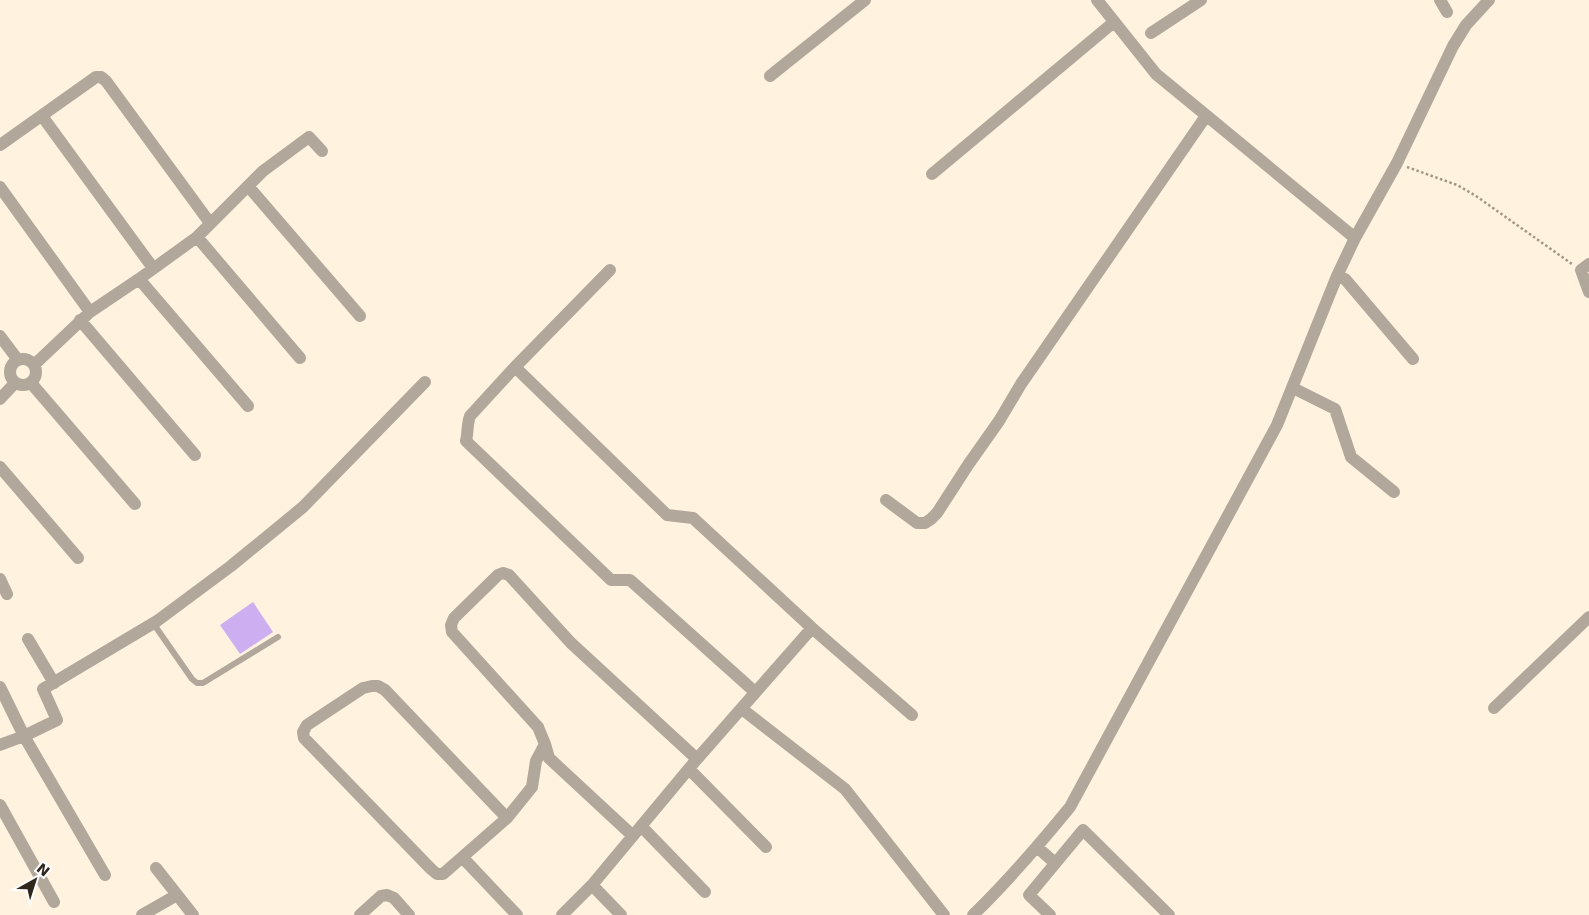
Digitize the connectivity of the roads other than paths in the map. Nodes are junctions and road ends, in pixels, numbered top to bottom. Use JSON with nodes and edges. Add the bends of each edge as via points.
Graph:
{"nodes":[{"id":1,"x":865,"y":0,"type":"edge"},
{"id":2,"x":1097,"y":0,"type":"edge"},
{"id":3,"x":1201,"y":0,"type":"edge"},
{"id":4,"x":1440,"y":0,"type":"edge"},
{"id":5,"x":1489,"y":0,"type":"edge"},
{"id":6,"x":1447,"y":12,"type":"dead end"},
{"id":7,"x":1114,"y":22,"type":"junction"},
{"id":8,"x":1151,"y":33,"type":"dead end"},
{"id":9,"x":770,"y":76,"type":"dead end"},
{"id":10,"x":42,"y":116,"type":"junction"},
{"id":11,"x":1206,"y":116,"type":"junction"},
{"id":12,"x":0,"y":146,"type":"edge"},
{"id":13,"x":322,"y":151,"type":"dead end"},
{"id":14,"x":932,"y":174,"type":"dead end"},
{"id":15,"x":248,"y":186,"type":"junction"},
{"id":16,"x":0,"y":187,"type":"edge"},
{"id":17,"x":210,"y":223,"type":"junction"},
{"id":18,"x":197,"y":237,"type":"junction"},
{"id":19,"x":1355,"y":238,"type":"junction"},
{"id":20,"x":1585,"y":267,"type":"edge"},
{"id":21,"x":152,"y":268,"type":"junction"},
{"id":22,"x":610,"y":270,"type":"dead end"},
{"id":23,"x":1337,"y":276,"type":"junction"},
{"id":24,"x":140,"y":279,"type":"junction"},
{"id":25,"x":1589,"y":292,"type":"edge"},
{"id":26,"x":85,"y":316,"type":"junction"},
{"id":27,"x":360,"y":316,"type":"dead end"},
{"id":28,"x":0,"y":336,"type":"edge"},
{"id":29,"x":300,"y":358,"type":"dead end"},
{"id":30,"x":1414,"y":359,"type":"dead end"},
{"id":31,"x":18,"y":360,"type":"junction"},
{"id":32,"x":34,"y":364,"type":"junction"},
{"id":33,"x":515,"y":367,"type":"junction"},
{"id":34,"x":424,"y":382,"type":"dead end"},
{"id":35,"x":16,"y":383,"type":"junction"},
{"id":36,"x":31,"y":383,"type":"junction"},
{"id":37,"x":1292,"y":388,"type":"junction"},
{"id":38,"x":0,"y":399,"type":"edge"},
{"id":39,"x":248,"y":406,"type":"dead end"},
{"id":40,"x":195,"y":455,"type":"dead end"},
{"id":41,"x":0,"y":467,"type":"edge"},
{"id":42,"x":1394,"y":492,"type":"dead end"},
{"id":43,"x":886,"y":500,"type":"dead end"},
{"id":44,"x":135,"y":504,"type":"dead end"},
{"id":45,"x":78,"y":558,"type":"dead end"},
{"id":46,"x":0,"y":579,"type":"edge"},
{"id":47,"x":7,"y":594,"type":"dead end"},
{"id":48,"x":1589,"y":617,"type":"edge"},
{"id":49,"x":153,"y":623,"type":"junction"},
{"id":50,"x":812,"y":628,"type":"junction"},
{"id":51,"x":278,"y":636,"type":"dead end"},
{"id":52,"x":28,"y":639,"type":"dead end"},
{"id":53,"x":54,"y":682,"type":"junction"},
{"id":54,"x":0,"y":687,"type":"edge"},
{"id":55,"x":755,"y":692,"type":"junction"},
{"id":56,"x":1494,"y":708,"type":"dead end"},
{"id":57,"x":742,"y":709,"type":"junction"},
{"id":58,"x":912,"y":715,"type":"dead end"},
{"id":59,"x":24,"y":736,"type":"junction"},
{"id":60,"x":545,"y":744,"type":"junction"},
{"id":61,"x":0,"y":745,"type":"edge"},
{"id":62,"x":693,"y":764,"type":"junction"},
{"id":63,"x":0,"y":805,"type":"edge"},
{"id":64,"x":507,"y":818,"type":"junction"},
{"id":65,"x":637,"y":831,"type":"junction"},
{"id":66,"x":766,"y":847,"type":"dead end"},
{"id":67,"x":1037,"y":847,"type":"junction"},
{"id":68,"x":463,"y":858,"type":"junction"},
{"id":69,"x":1055,"y":863,"type":"junction"},
{"id":70,"x":156,"y":868,"type":"dead end"},
{"id":71,"x":105,"y":875,"type":"dead end"},
{"id":72,"x":592,"y":885,"type":"junction"},
{"id":73,"x":705,"y":892,"type":"dead end"},
{"id":74,"x":177,"y":895,"type":"junction"},
{"id":75,"x":54,"y":902,"type":"dead end"},
{"id":76,"x":142,"y":915,"type":"edge"},
{"id":77,"x":193,"y":915,"type":"edge"},
{"id":78,"x":360,"y":915,"type":"edge"},
{"id":79,"x":409,"y":915,"type":"edge"},
{"id":80,"x":517,"y":915,"type":"edge"},
{"id":81,"x":562,"y":915,"type":"edge"},
{"id":82,"x":621,"y":915,"type":"edge"},
{"id":83,"x":944,"y":915,"type":"edge"},
{"id":84,"x":973,"y":915,"type":"edge"},
{"id":85,"x":1050,"y":915,"type":"edge"},
{"id":86,"x":1169,"y":915,"type":"edge"}],
"edges":[{"from":1,"to":9,"type":"street"},
{"from":2,"to":7,"type":"street"},
{"from":3,"to":8,"type":"street"},
{"from":4,"to":6,"type":"street"},
{"from":5,"to":19,"type":"street","via":[[1466,25],[1453,46],[1397,163]]},
{"from":7,"to":11,"type":"street","via":[[1156,74]]},
{"from":7,"to":14,"type":"street"},
{"from":10,"to":12,"type":"street"},
{"from":10,"to":17,"type":"street","via":[[96,77],[101,77]]},
{"from":10,"to":21,"type":"street"},
{"from":11,"to":19,"type":"street"},
{"from":11,"to":43,"type":"street","via":[[1021,384],[937,513],[925,523],[917,522]]},
{"from":13,"to":15,"type":"street","via":[[308,137]]},
{"from":15,"to":17,"type":"street"},
{"from":15,"to":27,"type":"street"},
{"from":16,"to":26,"type":"street"},
{"from":17,"to":18,"type":"street"},
{"from":18,"to":21,"type":"street"},
{"from":18,"to":29,"type":"street"},
{"from":19,"to":23,"type":"street"},
{"from":20,"to":25,"type":"street"},
{"from":21,"to":24,"type":"street"},
{"from":22,"to":33,"type":"street"},
{"from":23,"to":30,"type":"street","via":[[1345,279]]},
{"from":23,"to":37,"type":"street"},
{"from":24,"to":26,"type":"street"},
{"from":24,"to":39,"type":"street"},
{"from":26,"to":32,"type":"street"},
{"from":26,"to":40,"type":"street"},
{"from":28,"to":31,"type":"street"},
{"from":31,"to":32,"type":"street"},
{"from":31,"to":35,"type":"street","via":[[10,371]]},
{"from":32,"to":36,"type":"street","via":[[37,372]]},
{"from":33,"to":50,"type":"street","via":[[667,516],[693,518]]},
{"from":33,"to":55,"type":"street","via":[[470,416],[466,441],[611,580],[630,580]]},
{"from":34,"to":49,"type":"street","via":[[303,507],[231,566]]},
{"from":35,"to":36,"type":"street","via":[[24,386]]},
{"from":35,"to":38,"type":"street"},
{"from":36,"to":44,"type":"street"},
{"from":37,"to":42,"type":"street","via":[[1335,409],[1351,457]]},
{"from":37,"to":67,"type":"street","via":[[1277,425],[1070,807]]},
{"from":41,"to":45,"type":"street"},
{"from":46,"to":47,"type":"street"},
{"from":48,"to":56,"type":"street"},
{"from":49,"to":51,"type":"lane","via":[[192,679],[203,683]]},
{"from":49,"to":53,"type":"street"},
{"from":50,"to":55,"type":"street"},
{"from":50,"to":58,"type":"street"},
{"from":52,"to":53,"type":"street"},
{"from":53,"to":59,"type":"street","via":[[43,689],[57,720]]},
{"from":54,"to":59,"type":"street"},
{"from":55,"to":57,"type":"street"},
{"from":57,"to":62,"type":"street"},
{"from":57,"to":83,"type":"street","via":[[845,789]]},
{"from":59,"to":61,"type":"street"},
{"from":59,"to":71,"type":"street"},
{"from":60,"to":62,"type":"street","via":[[538,727],[452,632],[454,618],[503,573],[508,574],[571,643]]},
{"from":60,"to":64,"type":"street","via":[[536,761],[532,787]]},
{"from":60,"to":65,"type":"street","via":[[549,758]]},
{"from":62,"to":65,"type":"street"},
{"from":62,"to":66,"type":"street"},
{"from":63,"to":75,"type":"street"},
{"from":64,"to":68,"type":"street"},
{"from":64,"to":68,"type":"street","via":[[378,686],[364,688],[307,725],[304,738],[431,869],[437,874],[444,874]]},
{"from":65,"to":72,"type":"street"},
{"from":65,"to":73,"type":"street"},
{"from":67,"to":69,"type":"street"},
{"from":67,"to":84,"type":"street"},
{"from":68,"to":80,"type":"street"},
{"from":69,"to":85,"type":"street","via":[[1029,895]]},
{"from":69,"to":86,"type":"street","via":[[1083,830]]},
{"from":70,"to":74,"type":"street"},
{"from":72,"to":81,"type":"street"},
{"from":72,"to":82,"type":"street"},
{"from":74,"to":76,"type":"street"},
{"from":74,"to":77,"type":"street"},
{"from":78,"to":79,"type":"street","via":[[387,894]]}]}
